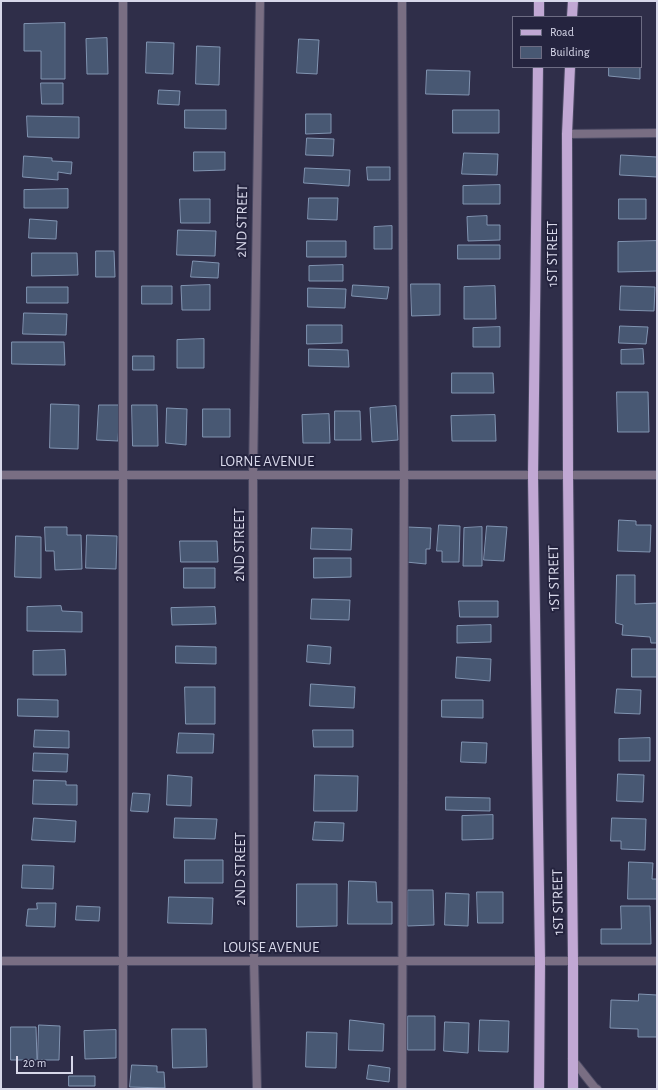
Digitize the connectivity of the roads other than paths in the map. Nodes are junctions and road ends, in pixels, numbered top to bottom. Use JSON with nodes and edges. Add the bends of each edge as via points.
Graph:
{"nodes":[{"id":1,"x":122,"y":1,"type":"edge"},
{"id":2,"x":260,"y":1,"type":"edge"},
{"id":3,"x":402,"y":1,"type":"edge"},
{"id":4,"x":539,"y":1,"type":"edge"},
{"id":5,"x":573,"y":1,"type":"edge"},
{"id":6,"x":539,"y":16,"type":"edge"},
{"id":7,"x":572,"y":16,"type":"edge"},
{"id":8,"x":538,"y":68,"type":"edge"},
{"id":9,"x":570,"y":68,"type":"edge"},
{"id":10,"x":567,"y":134,"type":"junction"},
{"id":11,"x":657,"y":134,"type":"edge"},
{"id":12,"x":1,"y":475,"type":"edge"},
{"id":13,"x":122,"y":475,"type":"junction"},
{"id":14,"x":253,"y":475,"type":"junction"},
{"id":15,"x":657,"y":475,"type":"edge"},
{"id":16,"x":404,"y":476,"type":"junction"},
{"id":17,"x":534,"y":476,"type":"junction"},
{"id":18,"x":568,"y":476,"type":"junction"},
{"id":19,"x":1,"y":961,"type":"edge"},
{"id":20,"x":123,"y":961,"type":"junction"},
{"id":21,"x":254,"y":961,"type":"junction"},
{"id":22,"x":402,"y":961,"type":"junction"},
{"id":23,"x":540,"y":961,"type":"junction"},
{"id":24,"x":574,"y":961,"type":"junction"},
{"id":25,"x":657,"y":961,"type":"edge"},
{"id":26,"x":572,"y":1059,"type":"junction"},
{"id":27,"x":123,"y":1089,"type":"edge"},
{"id":28,"x":256,"y":1089,"type":"edge"},
{"id":29,"x":402,"y":1089,"type":"edge"},
{"id":30,"x":539,"y":1089,"type":"edge"},
{"id":31,"x":573,"y":1089,"type":"edge"},
{"id":32,"x":597,"y":1089,"type":"edge"}],
"edges":[{"from":1,"to":13,"type":"street"},
{"from":2,"to":14,"type":"street","name":"2ND STREET"},
{"from":3,"to":16,"type":"street"},
{"from":4,"to":6,"type":"main road"},
{"from":5,"to":7,"type":"main road"},
{"from":8,"to":17,"type":"main road","name":"1ST STREET"},
{"from":9,"to":10,"type":"main road","name":"1ST STREET"},
{"from":10,"to":11,"type":"street"},
{"from":10,"to":18,"type":"main road","name":"1ST STREET"},
{"from":12,"to":13,"type":"street","name":"LORNE AVENUE"},
{"from":13,"to":14,"type":"street","name":"LORNE AVENUE"},
{"from":13,"to":20,"type":"street"},
{"from":14,"to":16,"type":"street","name":"LORNE AVENUE"},
{"from":14,"to":21,"type":"street","name":"2ND STREET"},
{"from":15,"to":18,"type":"street","name":"LORNE AVENUE"},
{"from":16,"to":17,"type":"street","name":"LORNE AVENUE"},
{"from":16,"to":22,"type":"street"},
{"from":17,"to":18,"type":"street","name":"LORNE AVENUE"},
{"from":17,"to":23,"type":"main road","name":"1ST STREET"},
{"from":18,"to":24,"type":"main road","name":"1ST STREET"},
{"from":19,"to":20,"type":"street","name":"LOUISE AVENUE"},
{"from":20,"to":21,"type":"street","name":"LOUISE AVENUE"},
{"from":20,"to":27,"type":"street"},
{"from":21,"to":22,"type":"street","name":"LOUISE AVENUE"},
{"from":21,"to":28,"type":"street","name":"2ND STREET"},
{"from":22,"to":23,"type":"street","name":"LOUISE AVENUE"},
{"from":22,"to":29,"type":"street"},
{"from":23,"to":24,"type":"street","name":"LOUISE AVENUE"},
{"from":23,"to":30,"type":"main road","name":"1ST STREET"},
{"from":24,"to":25,"type":"street","name":"LOUISE AVENUE"},
{"from":24,"to":26,"type":"main road","name":"1ST STREET"},
{"from":26,"to":31,"type":"main road","name":"1ST STREET"},
{"from":26,"to":32,"type":"street"}]}
